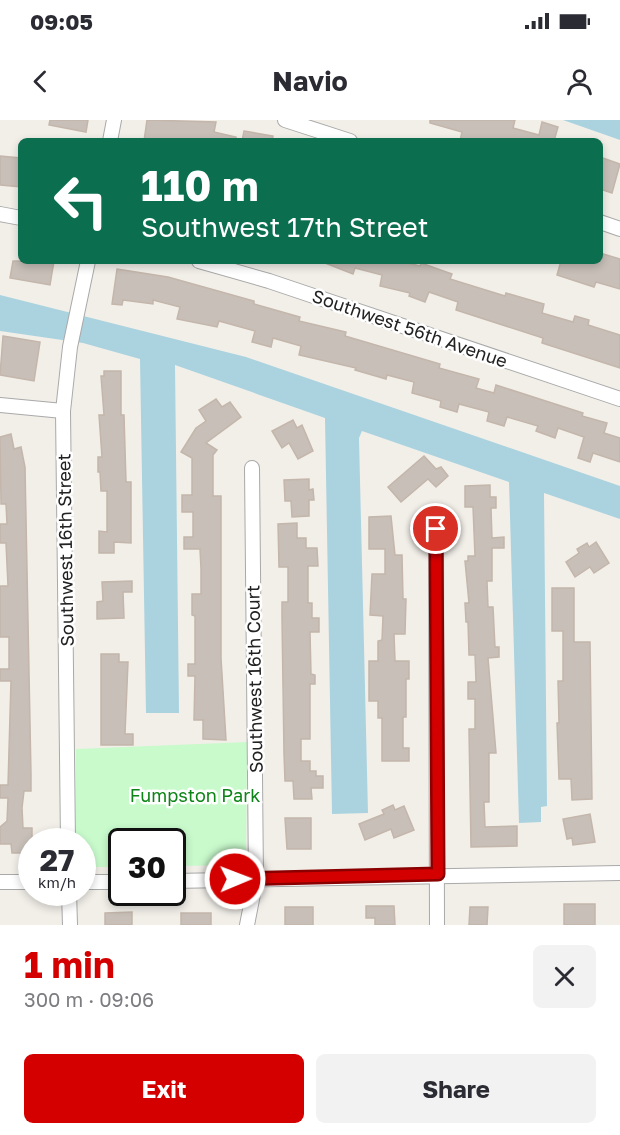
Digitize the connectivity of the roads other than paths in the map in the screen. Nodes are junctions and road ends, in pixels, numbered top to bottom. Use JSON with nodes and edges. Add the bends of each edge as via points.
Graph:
{"nodes":[{"id":1,"x":114,"y":120,"type":"edge"},
{"id":2,"x":285,"y":120,"type":"edge"},
{"id":3,"x":111,"y":138,"type":"edge"},
{"id":4,"x":341,"y":138,"type":"edge"},
{"id":5,"x":0,"y":214,"type":"edge"},
{"id":6,"x":18,"y":217,"type":"edge"},
{"id":7,"x":603,"y":223,"type":"edge"},
{"id":8,"x":620,"y":229,"type":"edge"},
{"id":9,"x":87,"y":264,"type":"edge"},
{"id":10,"x":210,"y":264,"type":"edge"},
{"id":11,"x":620,"y":399,"type":"edge"},
{"id":12,"x":0,"y":405,"type":"edge"},
{"id":13,"x":63,"y":411,"type":"junction"},
{"id":14,"x":252,"y":468,"type":"dead end"},
{"id":15,"x":436,"y":529,"type":"dead end"},
{"id":16,"x":68,"y":828,"type":"edge"},
{"id":17,"x":620,"y":873,"type":"edge"},
{"id":18,"x":438,"y":874,"type":"junction"},
{"id":19,"x":256,"y":879,"type":"junction"},
{"id":20,"x":186,"y":880,"type":"edge"},
{"id":21,"x":0,"y":882,"type":"edge"},
{"id":22,"x":18,"y":882,"type":"edge"},
{"id":23,"x":69,"y":906,"type":"edge"},
{"id":24,"x":70,"y":925,"type":"edge"},
{"id":25,"x":247,"y":925,"type":"edge"},
{"id":26,"x":437,"y":925,"type":"edge"}],
"edges":[{"from":1,"to":3,"type":"street"},
{"from":2,"to":4,"type":"street"},
{"from":5,"to":6,"type":"street"},
{"from":7,"to":8,"type":"street"},
{"from":9,"to":13,"type":"street","name":"Southwest 16th Street","via":[[70,347]]},
{"from":10,"to":11,"type":"street","name":"Southwest 56th Avenue"},
{"from":12,"to":13,"type":"street"},
{"from":13,"to":16,"type":"street","name":"Southwest 16th Street"},
{"from":14,"to":19,"type":"street","name":"Southwest 16th Court"},
{"from":15,"to":18,"type":"street"},
{"from":17,"to":18,"type":"street"},
{"from":18,"to":19,"type":"street"},
{"from":18,"to":26,"type":"street"},
{"from":19,"to":20,"type":"street"},
{"from":19,"to":25,"type":"street","name":"Southwest 16th Court"},
{"from":21,"to":22,"type":"street"},
{"from":23,"to":24,"type":"street"}]}
